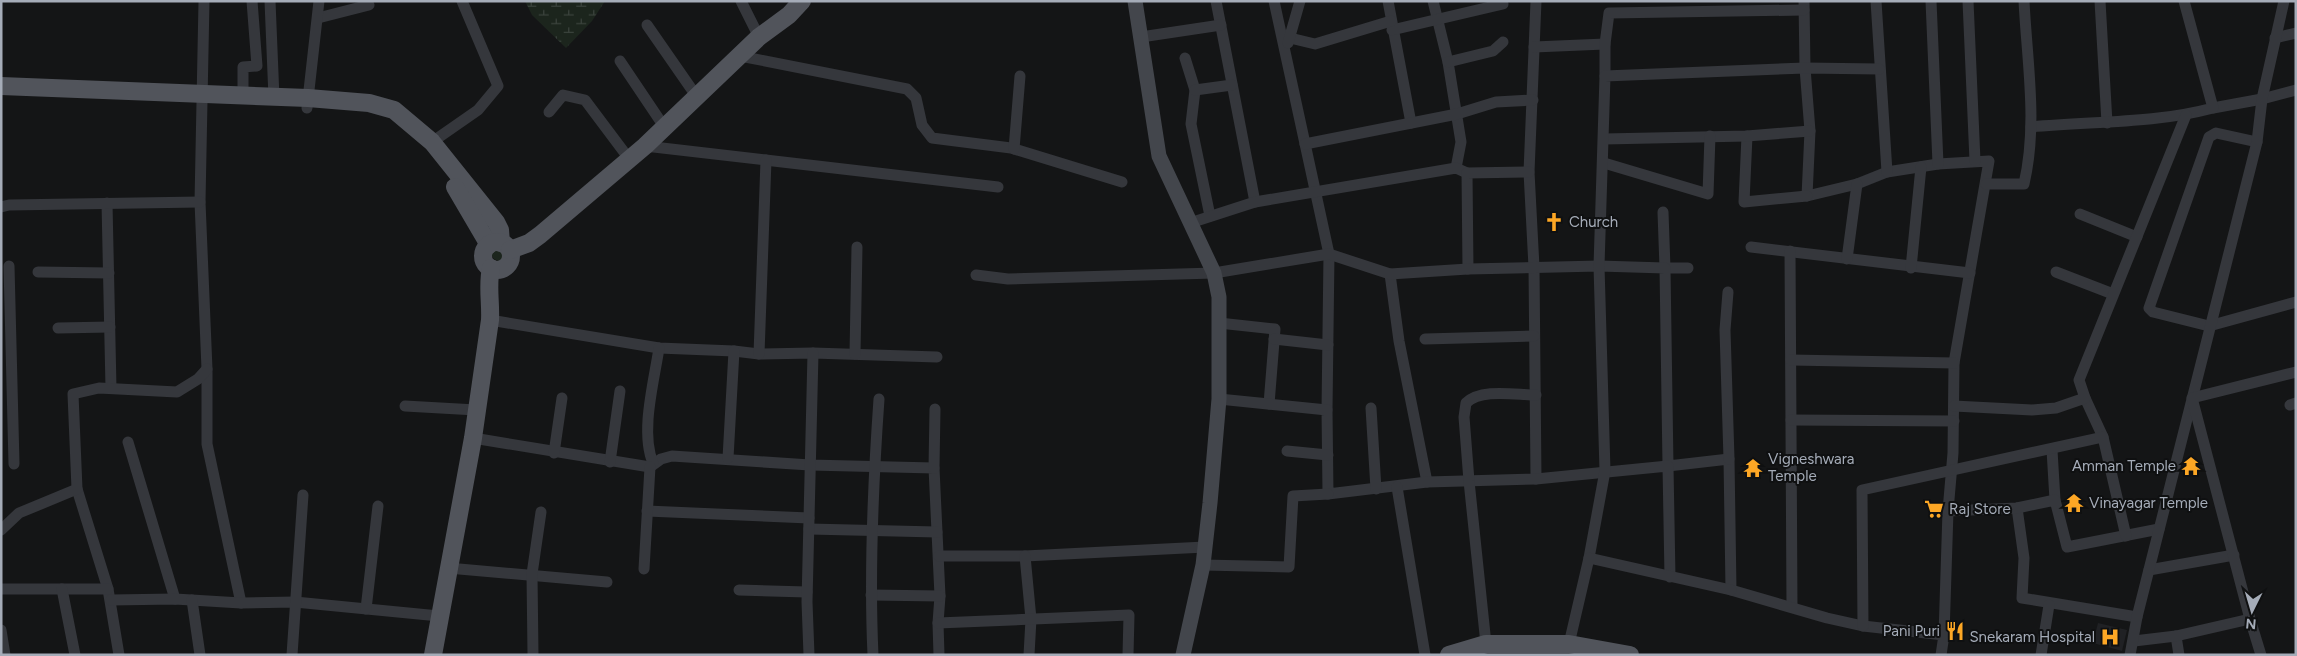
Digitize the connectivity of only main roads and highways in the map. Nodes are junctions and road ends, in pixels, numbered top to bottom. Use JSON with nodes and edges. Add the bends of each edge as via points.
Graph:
{"nodes":[{"id":1,"x":802,"y":1,"type":"edge"},
{"id":2,"x":1135,"y":1,"type":"edge"},
{"id":3,"x":1,"y":86,"type":"edge"},
{"id":4,"x":1,"y":95,"type":"edge"},
{"id":5,"x":203,"y":99,"type":"junction"},
{"id":6,"x":308,"y":103,"type":"junction"},
{"id":7,"x":500,"y":246,"type":"junction"},
{"id":8,"x":497,"y":268,"type":"junction"},
{"id":9,"x":1563,"y":649,"type":"edge"},
{"id":10,"x":1493,"y":650,"type":"edge"},
{"id":11,"x":433,"y":655,"type":"edge"},
{"id":12,"x":1183,"y":655,"type":"edge"},
{"id":13,"x":1449,"y":655,"type":"edge"},
{"id":14,"x":1630,"y":655,"type":"edge"}],
"edges":[{"from":1,"to":7,"type":"main road","via":[[759,37],[646,146],[540,235],[529,243]]},
{"from":2,"to":12,"type":"main road","via":[[1159,156],[1214,273],[1219,297],[1219,399],[1205,547]]},
{"from":3,"to":5,"type":"main road"},
{"from":4,"to":5,"type":"main road"},
{"from":5,"to":6,"type":"main road"},
{"from":5,"to":6,"type":"main road","via":[[274,98]]},
{"from":6,"to":7,"type":"main road","via":[[364,112],[395,123],[417,142]]},
{"from":6,"to":7,"type":"main road","via":[[369,103],[394,110],[432,142],[496,222],[500,230]]},
{"from":7,"to":8,"type":"main road","via":[[509,262]]},
{"from":7,"to":8,"type":"main road","via":[[485,250],[484,259]]},
{"from":8,"to":11,"type":"main road","via":[[502,280],[491,302],[473,438]]},
{"from":9,"to":10,"type":"main road"},
{"from":9,"to":14,"type":"main road"},
{"from":10,"to":13,"type":"main road"}]}
